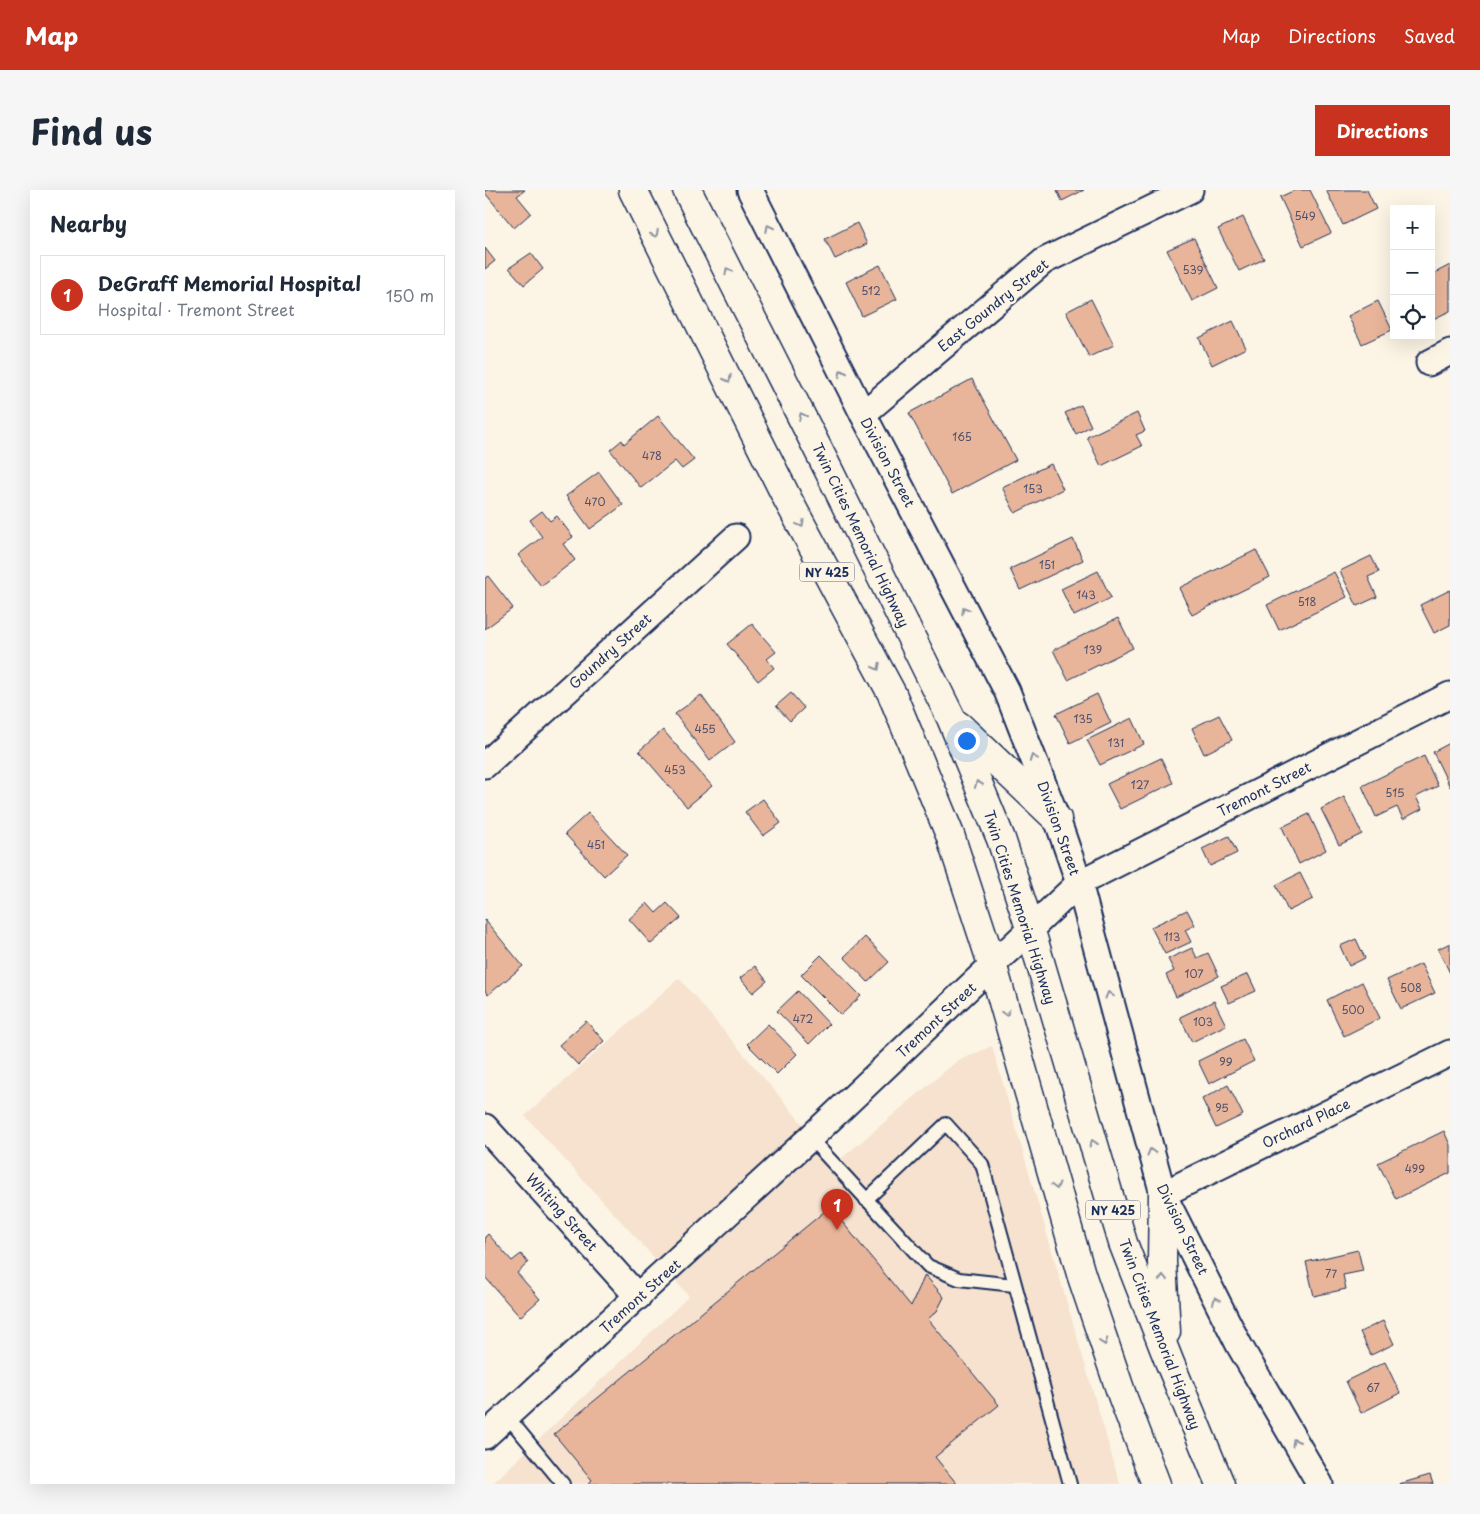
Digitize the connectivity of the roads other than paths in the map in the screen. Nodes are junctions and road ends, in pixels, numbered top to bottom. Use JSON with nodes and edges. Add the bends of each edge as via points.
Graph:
{"nodes":[{"id":1,"x":633,"y":190,"type":"edge"},
{"id":2,"x":687,"y":190,"type":"edge"},
{"id":3,"x":750,"y":190,"type":"edge"},
{"id":4,"x":1190,"y":190,"type":"edge"},
{"id":5,"x":863,"y":414,"type":"junction"},
{"id":6,"x":736,"y":537,"type":"dead end"},
{"id":7,"x":1450,"y":695,"type":"edge"},
{"id":8,"x":951,"y":718,"type":"junction"},
{"id":9,"x":485,"y":765,"type":"edge"},
{"id":10,"x":1057,"y":819,"type":"junction"},
{"id":11,"x":1079,"y":884,"type":"junction"},
{"id":12,"x":1030,"y":928,"type":"junction"},
{"id":13,"x":993,"y":967,"type":"junction"},
{"id":14,"x":1450,"y":1052,"type":"edge"},
{"id":15,"x":485,"y":1127,"type":"edge"},
{"id":16,"x":810,"y":1138,"type":"junction"},
{"id":17,"x":1163,"y":1194,"type":"junction"},
{"id":18,"x":866,"y":1200,"type":"junction"},
{"id":19,"x":1014,"y":1285,"type":"junction"},
{"id":20,"x":638,"y":1297,"type":"junction"},
{"id":21,"x":1169,"y":1361,"type":"junction"},
{"id":22,"x":507,"y":1416,"type":"junction"},
{"id":23,"x":485,"y":1436,"type":"edge"},
{"id":24,"x":563,"y":1484,"type":"edge"},
{"id":25,"x":1070,"y":1484,"type":"edge"},
{"id":26,"x":1156,"y":1484,"type":"edge"},
{"id":27,"x":1220,"y":1484,"type":"edge"},
{"id":28,"x":1320,"y":1484,"type":"edge"}],
"edges":[{"from":1,"to":13,"type":"main road","number":"NY 425","one_way":true,"via":[[788,500],[892,694],[950,835]]},
{"from":8,"to":2,"type":"main road","name":"Twin Cities Memorial Highway","number":"NY 425","one_way":true},
{"from":5,"to":3,"type":"street","name":"Division Street","one_way":true},
{"from":4,"to":5,"type":"street","name":"East Goundry Street","via":[[1044,261]]},
{"from":10,"to":5,"type":"street","name":"Division Street","one_way":true,"via":[[1007,691]]},
{"from":6,"to":9,"type":"street","name":"Goundry Street"},
{"from":7,"to":11,"type":"street","name":"Tremont Street"},
{"from":8,"to":10,"type":"main road"},
{"from":12,"to":8,"type":"main road","name":"Twin Cities Memorial Highway","number":"NY 425","one_way":true,"via":[[1001,839]]},
{"from":10,"to":11,"type":"street","name":"Division Street"},
{"from":11,"to":12,"type":"street","name":"Tremont Street"},
{"from":17,"to":11,"type":"street","name":"Division Street","one_way":true},
{"from":12,"to":13,"type":"street","name":"Tremont Street"},
{"from":21,"to":12,"type":"main road","name":"Twin Cities Memorial Highway","number":"NY 425","one_way":true,"via":[[1123,1243]]},
{"from":13,"to":16,"type":"street","name":"Tremont Street"},
{"from":13,"to":26,"type":"main road","number":"NY 425","one_way":true,"via":[[1081,1274]]},
{"from":14,"to":17,"type":"street","name":"Orchard Place"},
{"from":15,"to":20,"type":"street","name":"Whiting Street"},
{"from":16,"to":18,"type":"lane"},
{"from":16,"to":20,"type":"street","name":"Tremont Street"},
{"from":21,"to":17,"type":"main road","one_way":true,"via":[[1162,1262]]},
{"from":28,"to":17,"type":"street","name":"Division Street","one_way":true,"via":[[1239,1345]]},
{"from":18,"to":19,"type":"lane","via":[[928,1266],[959,1279]]},
{"from":18,"to":19,"type":"lane","via":[[946,1124],[981,1164]]},
{"from":19,"to":25,"type":"lane"},
{"from":20,"to":22,"type":"street","name":"Tremont Street"},
{"from":21,"to":27,"type":"main road","name":"Twin Cities Memorial Highway","number":"NY 425"},
{"from":22,"to":23,"type":"street","name":"Tremont Street"},
{"from":22,"to":24,"type":"lane"}]}
